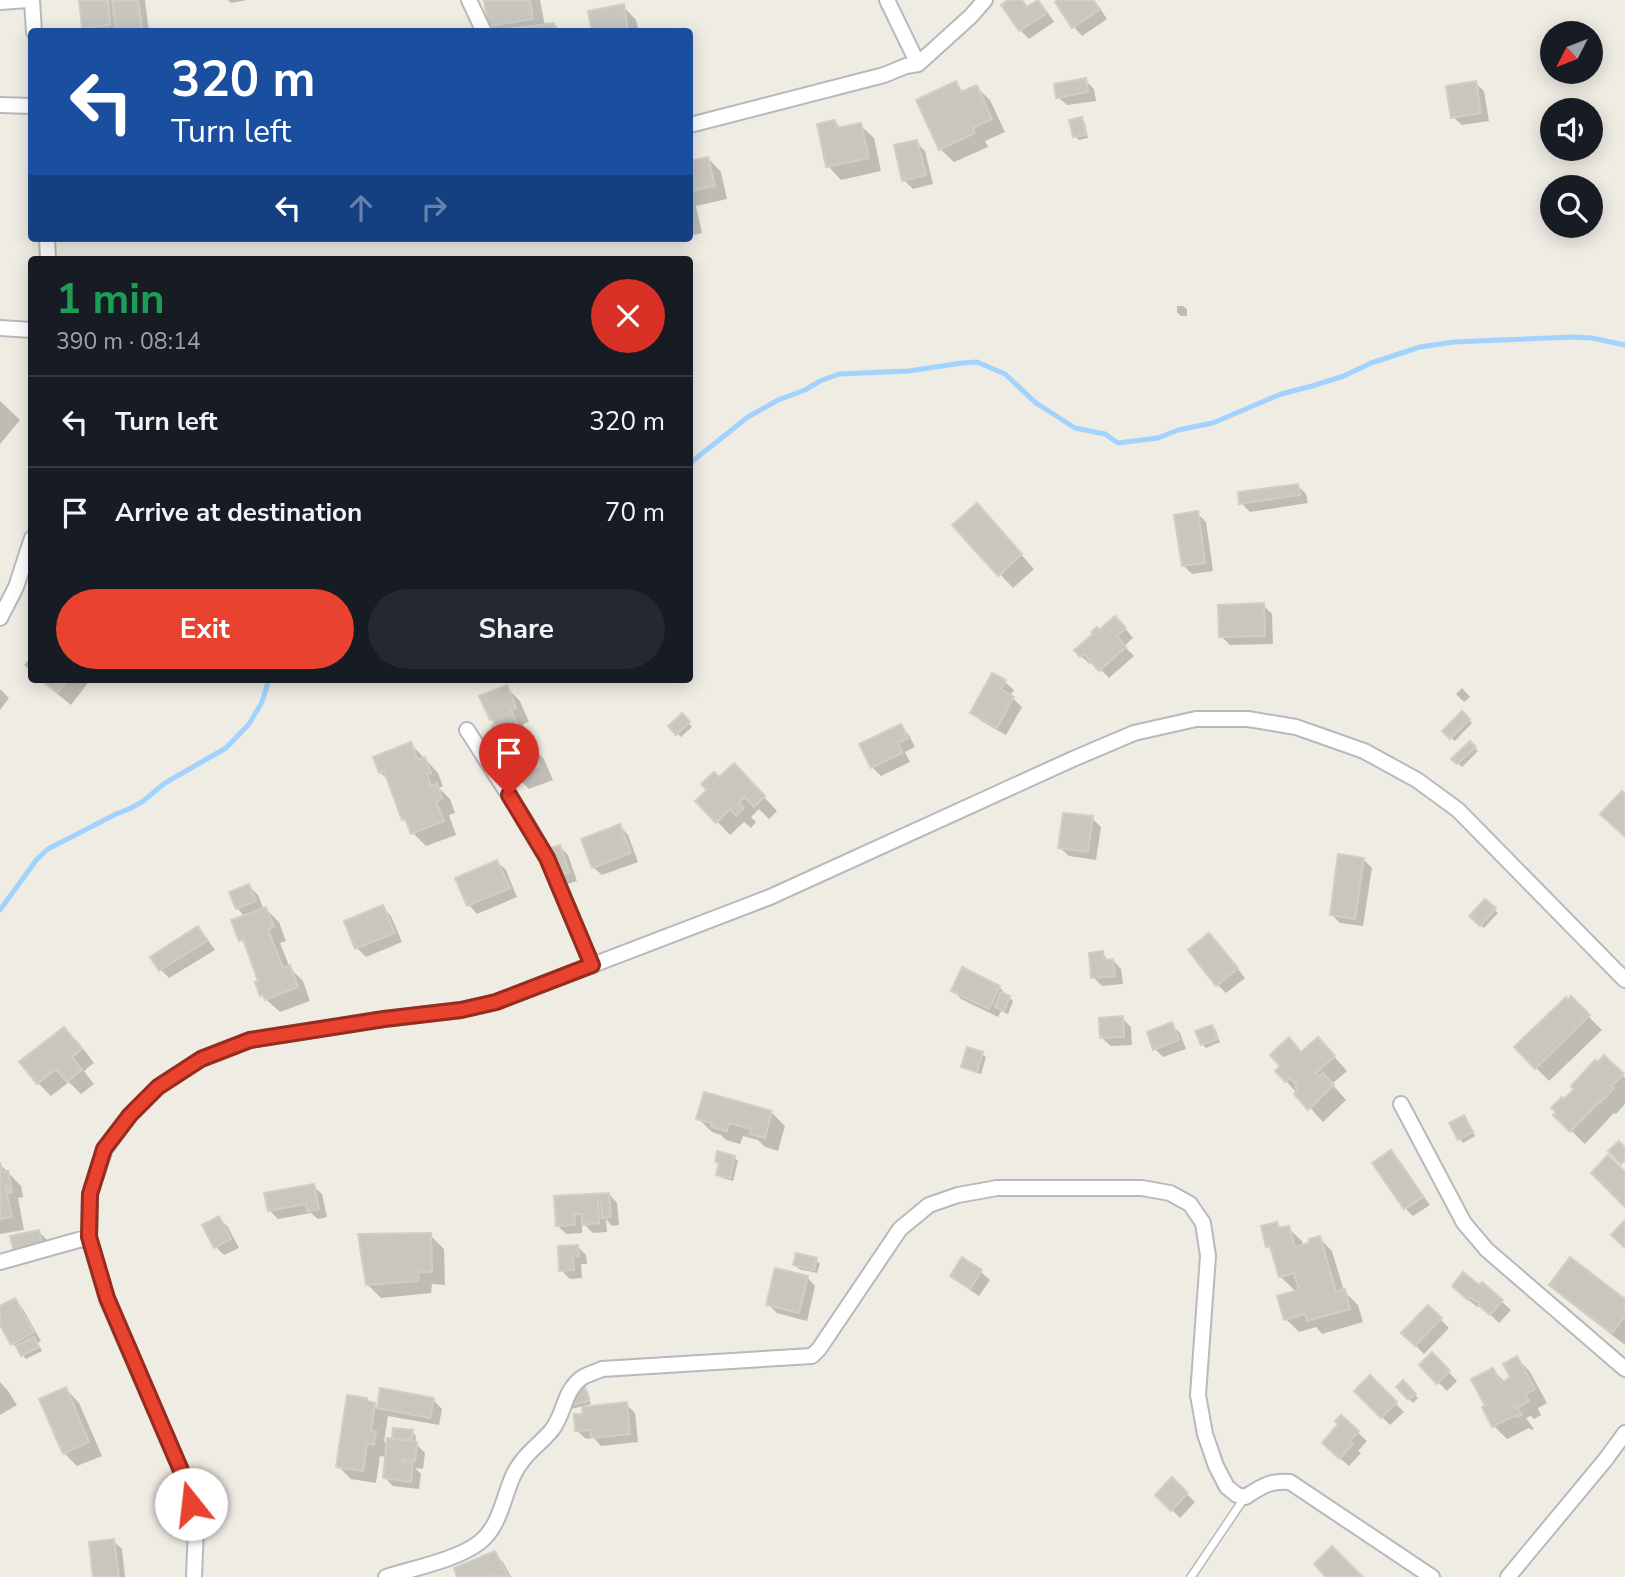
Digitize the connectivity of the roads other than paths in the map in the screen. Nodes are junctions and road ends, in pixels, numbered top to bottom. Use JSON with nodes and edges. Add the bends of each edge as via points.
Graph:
{"nodes":[{"id":1,"x":30,"y":0,"type":"edge"},
{"id":2,"x":469,"y":0,"type":"edge"},
{"id":3,"x":887,"y":0,"type":"edge"},
{"id":4,"x":985,"y":0,"type":"edge"},
{"id":5,"x":0,"y":2,"type":"edge"},
{"id":6,"x":34,"y":28,"type":"edge"},
{"id":7,"x":482,"y":28,"type":"edge"},
{"id":8,"x":918,"y":64,"type":"junction"},
{"id":9,"x":0,"y":105,"type":"edge"},
{"id":10,"x":28,"y":106,"type":"edge"},
{"id":11,"x":693,"y":124,"type":"edge"},
{"id":12,"x":0,"y":328,"type":"edge"},
{"id":13,"x":28,"y":330,"type":"edge"},
{"id":14,"x":28,"y":550,"type":"edge"},
{"id":15,"x":0,"y":618,"type":"edge"},
{"id":16,"x":467,"y":730,"type":"dead end"},
{"id":17,"x":592,"y":965,"type":"junction"},
{"id":18,"x":1625,"y":979,"type":"edge"},
{"id":19,"x":1401,"y":1104,"type":"dead end"},
{"id":20,"x":89,"y":1237,"type":"junction"},
{"id":21,"x":0,"y":1262,"type":"edge"},
{"id":22,"x":1625,"y":1369,"type":"edge"},
{"id":23,"x":1625,"y":1433,"type":"edge"},
{"id":24,"x":1245,"y":1497,"type":"junction"},
{"id":25,"x":194,"y":1577,"type":"edge"},
{"id":26,"x":386,"y":1577,"type":"edge"},
{"id":27,"x":1191,"y":1577,"type":"edge"},
{"id":28,"x":1432,"y":1577,"type":"edge"},
{"id":29,"x":1508,"y":1577,"type":"edge"}],
"edges":[{"from":1,"to":5,"type":"street"},
{"from":1,"to":6,"type":"street"},
{"from":2,"to":7,"type":"street"},
{"from":3,"to":8,"type":"street"},
{"from":4,"to":8,"type":"street"},
{"from":8,"to":11,"type":"street"},
{"from":9,"to":10,"type":"street"},
{"from":12,"to":13,"type":"street"},
{"from":14,"to":15,"type":"street"},
{"from":16,"to":17,"type":"street","via":[[547,858]]},
{"from":17,"to":18,"type":"street","via":[[770,897],[1134,733],[1196,719],[1248,719],[1296,727],[1364,751],[1417,780],[1458,810]]},
{"from":17,"to":20,"type":"street","via":[[496,1002],[250,1040],[201,1059],[158,1087],[104,1149],[90,1194]]},
{"from":19,"to":22,"type":"street","via":[[1464,1223],[1487,1250]]},
{"from":20,"to":21,"type":"street"},
{"from":20,"to":25,"type":"street","via":[[107,1298],[186,1482],[196,1527]]},
{"from":23,"to":29,"type":"street"},
{"from":24,"to":26,"type":"street","via":[[1227,1487],[1205,1434],[1198,1395],[1208,1256],[1203,1223],[1190,1204],[1170,1193],[1142,1188],[997,1188],[929,1205],[900,1229],[812,1356],[603,1369],[583,1377],[566,1396],[551,1431],[522,1460],[496,1522],[482,1540],[463,1553]]},
{"from":24,"to":27,"type":"lane"},
{"from":24,"to":28,"type":"street","via":[[1276,1481],[1290,1482]]}]}
